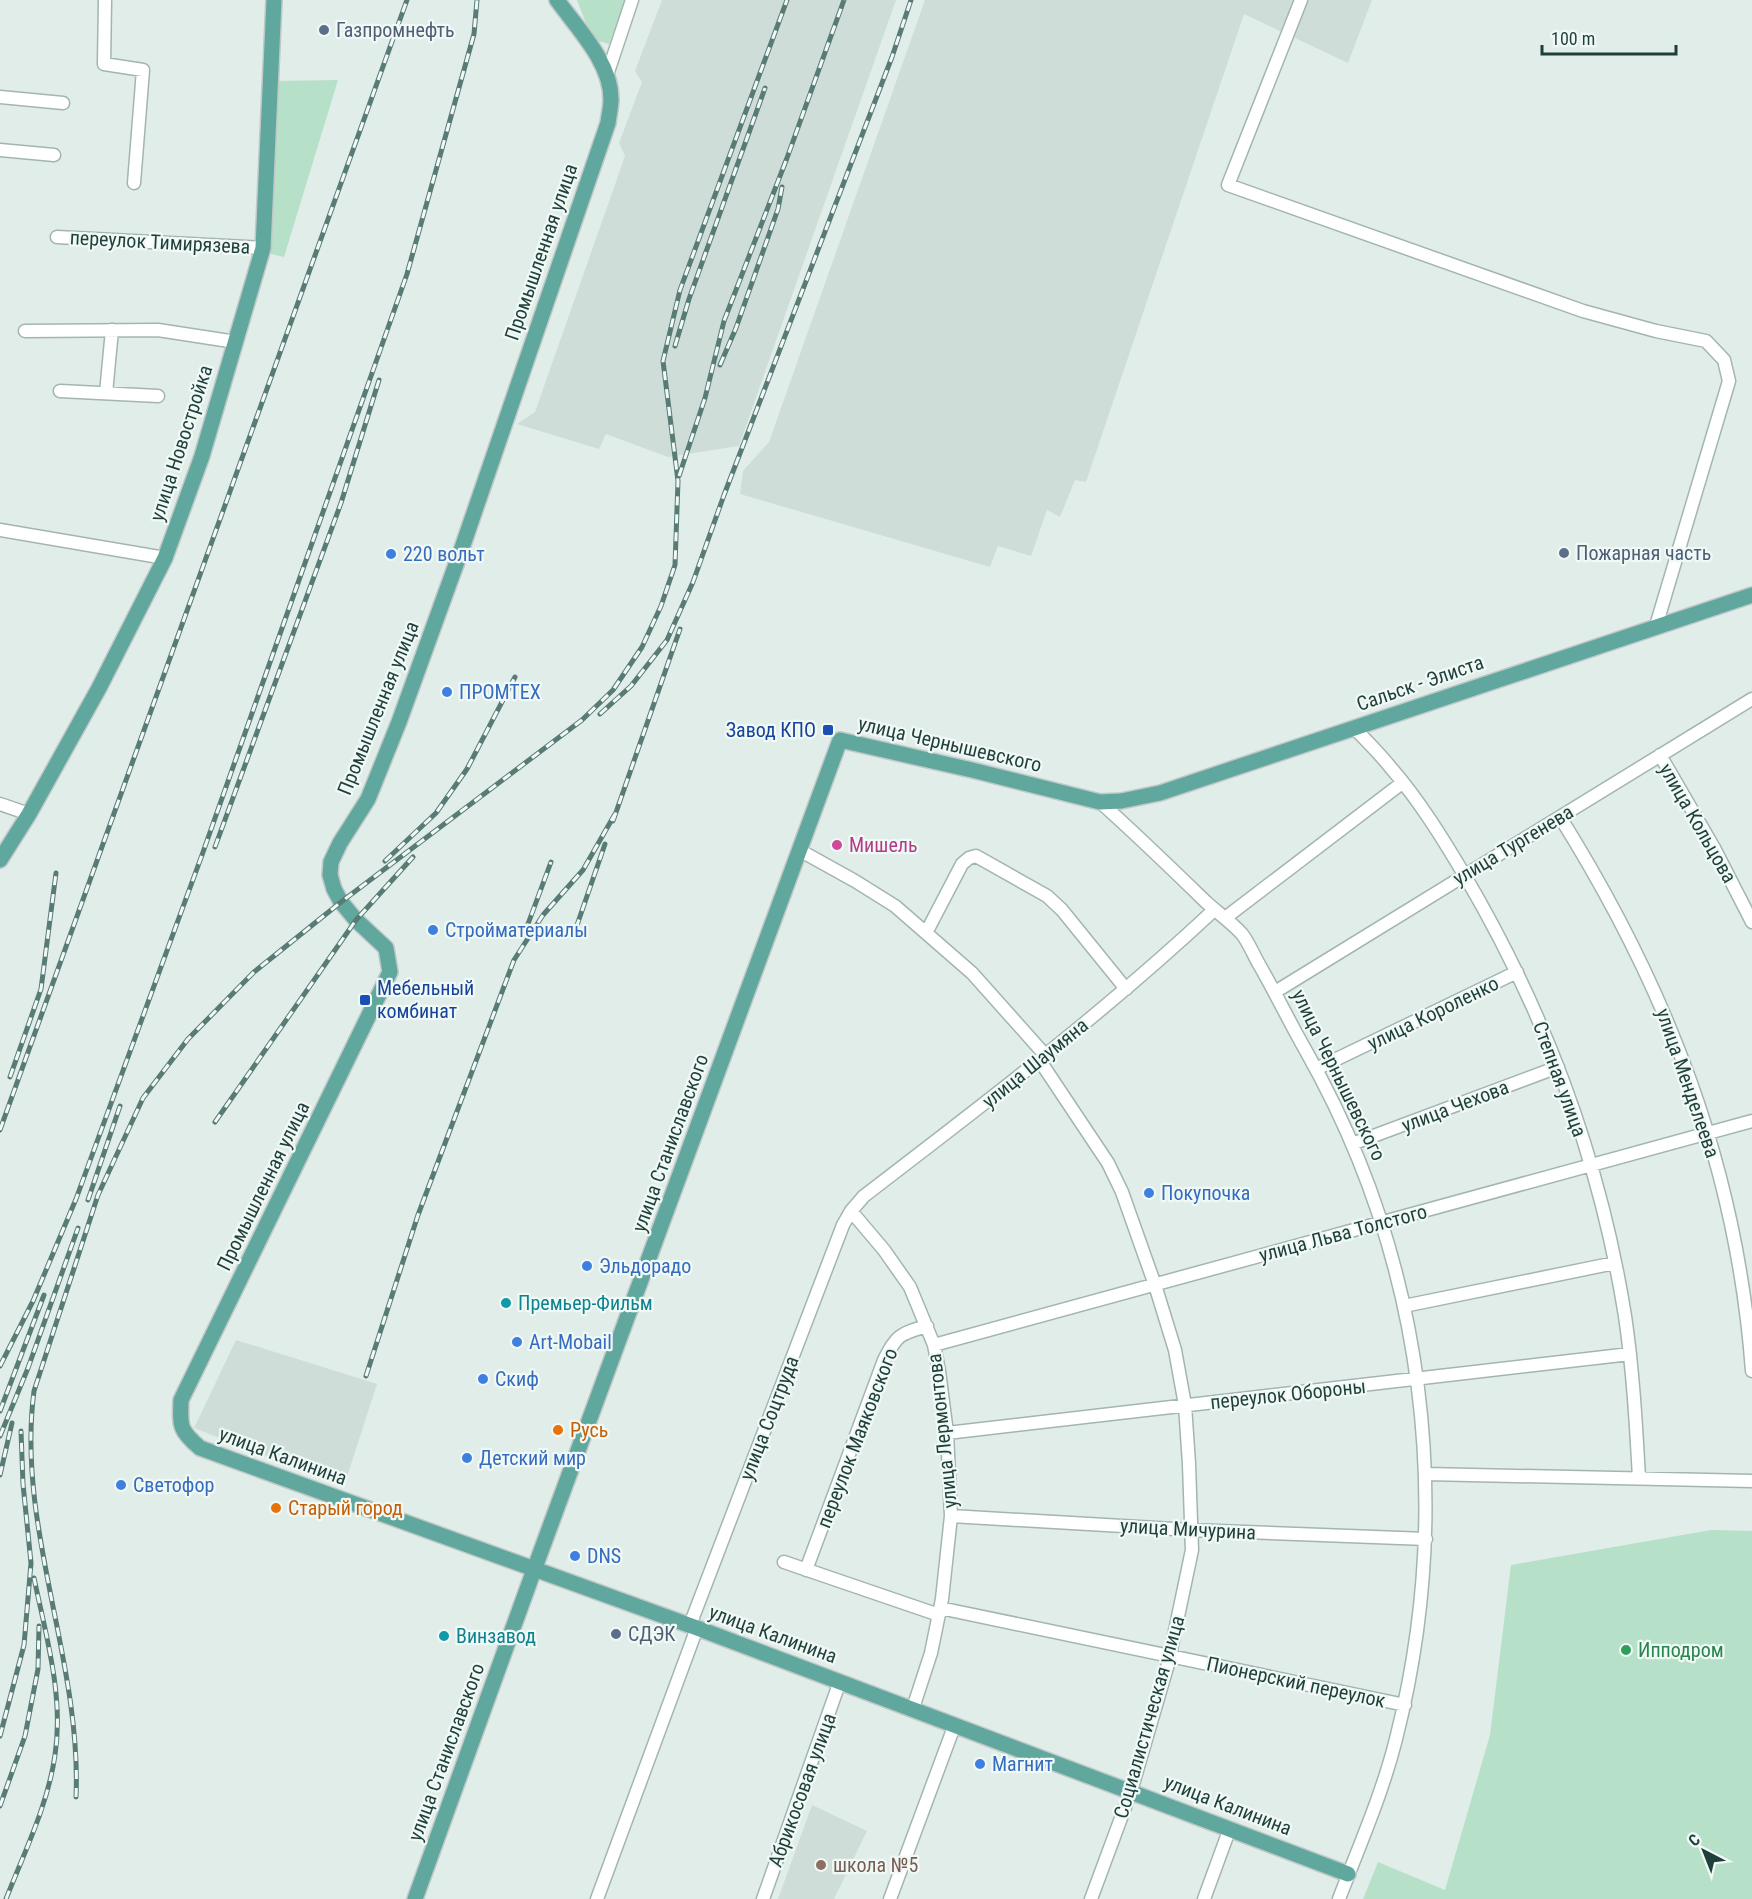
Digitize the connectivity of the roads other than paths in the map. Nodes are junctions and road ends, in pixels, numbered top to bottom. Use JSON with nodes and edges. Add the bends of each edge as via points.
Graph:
{"nodes":[{"id":1,"x":105,"y":0,"type":"edge"},
{"id":2,"x":274,"y":0,"type":"edge"},
{"id":3,"x":557,"y":0,"type":"edge"},
{"id":4,"x":632,"y":0,"type":"edge"},
{"id":5,"x":1301,"y":0,"type":"edge"},
{"id":6,"x":607,"y":75,"type":"junction"},
{"id":7,"x":0,"y":97,"type":"edge"},
{"id":8,"x":63,"y":103,"type":"dead end"},
{"id":9,"x":0,"y":150,"type":"edge"},
{"id":10,"x":54,"y":155,"type":"dead end"},
{"id":11,"x":134,"y":183,"type":"dead end"},
{"id":12,"x":57,"y":237,"type":"dead end"},
{"id":13,"x":263,"y":248,"type":"junction"},
{"id":14,"x":112,"y":330,"type":"junction"},
{"id":15,"x":25,"y":331,"type":"dead end"},
{"id":16,"x":236,"y":342,"type":"junction"},
{"id":17,"x":60,"y":391,"type":"dead end"},
{"id":18,"x":106,"y":393,"type":"junction"},
{"id":19,"x":158,"y":396,"type":"dead end"},
{"id":20,"x":0,"y":530,"type":"edge"},
{"id":21,"x":165,"y":558,"type":"junction"},
{"id":22,"x":1752,"y":596,"type":"edge"},
{"id":23,"x":1656,"y":626,"type":"junction"},
{"id":24,"x":1752,"y":699,"type":"edge"},
{"id":25,"x":1354,"y":728,"type":"junction"},
{"id":26,"x":840,"y":740,"type":"joint"},
{"id":27,"x":1660,"y":755,"type":"junction"},
{"id":28,"x":1402,"y":783,"type":"junction"},
{"id":29,"x":1100,"y":802,"type":"junction"},
{"id":30,"x":0,"y":804,"type":"edge"},
{"id":31,"x":29,"y":814,"type":"junction"},
{"id":32,"x":1560,"y":817,"type":"junction"},
{"id":33,"x":801,"y":852,"type":"junction"},
{"id":34,"x":0,"y":860,"type":"edge"},
{"id":35,"x":1464,"y":875,"type":"junction"},
{"id":36,"x":1214,"y":910,"type":"junction"},
{"id":37,"x":1225,"y":918,"type":"junction"},
{"id":38,"x":1752,"y":922,"type":"edge"},
{"id":39,"x":926,"y":933,"type":"junction"},
{"id":40,"x":1517,"y":972,"type":"junction"},
{"id":41,"x":1126,"y":989,"type":"junction"},
{"id":42,"x":1275,"y":992,"type":"junction"},
{"id":43,"x":1043,"y":1059,"type":"junction"},
{"id":44,"x":1558,"y":1067,"type":"junction"},
{"id":45,"x":1316,"y":1069,"type":"junction"},
{"id":46,"x":1752,"y":1121,"type":"edge"},
{"id":47,"x":1709,"y":1133,"type":"junction"},
{"id":48,"x":1352,"y":1144,"type":"junction"},
{"id":49,"x":1591,"y":1165,"type":"junction"},
{"id":50,"x":851,"y":1211,"type":"junction"},
{"id":51,"x":1382,"y":1222,"type":"junction"},
{"id":52,"x":1615,"y":1263,"type":"junction"},
{"id":53,"x":1155,"y":1285,"type":"junction"},
{"id":54,"x":1404,"y":1306,"type":"junction"},
{"id":55,"x":927,"y":1326,"type":"junction"},
{"id":56,"x":934,"y":1345,"type":"junction"},
{"id":57,"x":1630,"y":1354,"type":"junction"},
{"id":58,"x":1752,"y":1371,"type":"edge"},
{"id":59,"x":1418,"y":1380,"type":"junction"},
{"id":60,"x":1185,"y":1406,"type":"junction"},
{"id":61,"x":946,"y":1433,"type":"junction"},
{"id":62,"x":185,"y":1435,"type":"joint"},
{"id":63,"x":1426,"y":1474,"type":"junction"},
{"id":64,"x":1639,"y":1478,"type":"junction"},
{"id":65,"x":1752,"y":1481,"type":"edge"},
{"id":66,"x":951,"y":1516,"type":"junction"},
{"id":67,"x":1191,"y":1530,"type":"junction"},
{"id":68,"x":1426,"y":1539,"type":"junction"},
{"id":69,"x":784,"y":1562,"type":"dead end"},
{"id":70,"x":534,"y":1570,"type":"junction"},
{"id":71,"x":806,"y":1570,"type":"junction"},
{"id":72,"x":939,"y":1611,"type":"junction"},
{"id":73,"x":693,"y":1627,"type":"junction"},
{"id":74,"x":1170,"y":1656,"type":"junction"},
{"id":75,"x":840,"y":1682,"type":"junction"},
{"id":76,"x":1405,"y":1705,"type":"junction"},
{"id":77,"x":913,"y":1708,"type":"junction"},
{"id":78,"x":955,"y":1724,"type":"junction"},
{"id":79,"x":1131,"y":1791,"type":"junction"},
{"id":80,"x":1230,"y":1828,"type":"junction"},
{"id":81,"x":1348,"y":1874,"type":"junction"},
{"id":82,"x":415,"y":1899,"type":"edge"},
{"id":83,"x":597,"y":1899,"type":"edge"},
{"id":84,"x":763,"y":1899,"type":"edge"},
{"id":85,"x":890,"y":1899,"type":"edge"},
{"id":86,"x":1091,"y":1899,"type":"edge"},
{"id":87,"x":1204,"y":1899,"type":"edge"},
{"id":88,"x":1339,"y":1899,"type":"edge"}],
"edges":[{"from":1,"to":11,"type":"street","via":[[104,64],[142,70]]},
{"from":2,"to":13,"type":"main road","name":"улица Новостройка"},
{"from":3,"to":6,"type":"main road","name":"Промышленная улица"},
{"from":4,"to":6,"type":"street"},
{"from":5,"to":23,"type":"street","via":[[1228,185],[1583,311],[1706,341],[1724,360],[1730,381]]},
{"from":6,"to":62,"type":"main road","name":"Промышленная улица","via":[[611,99],[608,123],[462,548],[368,799],[331,862],[334,889],[356,920],[386,948],[390,972],[181,1400],[180,1422]]},
{"from":7,"to":8,"type":"street"},
{"from":9,"to":10,"type":"street"},
{"from":12,"to":13,"type":"street","name":"переулок Тимирязева"},
{"from":13,"to":16,"type":"main road","name":"улица Новостройка"},
{"from":14,"to":15,"type":"street"},
{"from":14,"to":16,"type":"street","via":[[158,330]]},
{"from":14,"to":18,"type":"street"},
{"from":16,"to":21,"type":"main road","name":"улица Новостройка","via":[[202,456]]},
{"from":17,"to":18,"type":"street"},
{"from":18,"to":19,"type":"street"},
{"from":20,"to":21,"type":"street"},
{"from":21,"to":31,"type":"main road","name":"улица Новостройка"},
{"from":22,"to":23,"type":"main road","name":"Сальск - Элиста"},
{"from":23,"to":25,"type":"main road","name":"Сальск - Элиста"},
{"from":24,"to":27,"type":"street","name":"улица Тургенева"},
{"from":25,"to":28,"type":"street","name":"Степная улица"},
{"from":25,"to":29,"type":"main road","name":"Сальск - Элиста","via":[[1160,793]]},
{"from":26,"to":29,"type":"main road","name":"улица Чернышевского"},
{"from":26,"to":33,"type":"main road","name":"улица Станиславского"},
{"from":27,"to":32,"type":"street","name":"улица Тургенева"},
{"from":27,"to":38,"type":"street","name":"улица Кольцова"},
{"from":28,"to":35,"type":"street","name":"Степная улица"},
{"from":28,"to":37,"type":"street"},
{"from":29,"to":36,"type":"street","name":"улица Чернышевского"},
{"from":30,"to":31,"type":"street"},
{"from":31,"to":34,"type":"main road","name":"улица Новостройка"},
{"from":32,"to":35,"type":"street","name":"улица Тургенева"},
{"from":32,"to":47,"type":"street","name":"улица Менделеева","via":[[1610,900],[1652,982]]},
{"from":33,"to":39,"type":"street","name":"Социалистическая улица","via":[[855,880],[895,906]]},
{"from":33,"to":70,"type":"main road","name":"улица Станиславского"},
{"from":35,"to":40,"type":"street","name":"Степная улица"},
{"from":35,"to":42,"type":"street","name":"улица Тургенева"},
{"from":36,"to":37,"type":"street","name":"улица Чернышевского"},
{"from":36,"to":41,"type":"street","name":"улица Шаумяна"},
{"from":37,"to":42,"type":"street","name":"улица Чернышевского","via":[[1244,936]]},
{"from":39,"to":41,"type":"street","via":[[962,864],[976,856],[1047,896]]},
{"from":39,"to":43,"type":"street","name":"Социалистическая улица","via":[[972,973]]},
{"from":40,"to":44,"type":"street","name":"Степная улица"},
{"from":40,"to":45,"type":"street","name":"улица Короленко"},
{"from":41,"to":43,"type":"street","name":"улица Шаумяна"},
{"from":42,"to":45,"type":"street","name":"улица Чернышевского"},
{"from":43,"to":50,"type":"street","name":"улица Шаумяна","via":[[864,1196]]},
{"from":43,"to":53,"type":"street","name":"Социалистическая улица","via":[[1108,1163]]},
{"from":44,"to":48,"type":"street","name":"улица Чехова"},
{"from":44,"to":49,"type":"street","name":"Степная улица"},
{"from":45,"to":48,"type":"street","name":"улица Чернышевского"},
{"from":46,"to":47,"type":"street","name":"улица Льва Толстого"},
{"from":47,"to":49,"type":"street","name":"улица Льва Толстого"},
{"from":47,"to":58,"type":"street","name":"улица Менделеева","via":[[1729,1212]]},
{"from":48,"to":51,"type":"street","name":"улица Чернышевского"},
{"from":49,"to":51,"type":"street","name":"улица Льва Толстого"},
{"from":49,"to":52,"type":"street","name":"Степная улица"},
{"from":50,"to":55,"type":"street","name":"улица Лермонтова","via":[[910,1287]]},
{"from":50,"to":73,"type":"street","name":"улица Соцтруда"},
{"from":51,"to":53,"type":"street","name":"улица Льва Толстого"},
{"from":51,"to":54,"type":"street","name":"улица Чернышевского"},
{"from":52,"to":54,"type":"street"},
{"from":52,"to":57,"type":"street","name":"Степная улица"},
{"from":53,"to":56,"type":"street","name":"улица Льва Толстого"},
{"from":53,"to":60,"type":"street","name":"Социалистическая улица","via":[[1175,1350]]},
{"from":54,"to":59,"type":"street","name":"улица Чернышевского"},
{"from":55,"to":56,"type":"street","name":"улица Лермонтова"},
{"from":55,"to":71,"type":"street","name":"переулок Маяковского","via":[[896,1338],[884,1360]]},
{"from":56,"to":61,"type":"street","name":"улица Лермонтова"},
{"from":57,"to":59,"type":"street","name":"переулок Обороны"},
{"from":57,"to":64,"type":"street","name":"Степная улица"},
{"from":59,"to":60,"type":"street","name":"переулок Обороны"},
{"from":59,"to":63,"type":"street","name":"улица Чернышевского"},
{"from":60,"to":61,"type":"street","name":"переулок Обороны"},
{"from":60,"to":67,"type":"street","name":"Социалистическая улица"},
{"from":61,"to":66,"type":"street","name":"улица Лермонтова"},
{"from":62,"to":70,"type":"main road","name":"улица Калинина","via":[[200,1448]]},
{"from":63,"to":64,"type":"street"},
{"from":63,"to":68,"type":"street","name":"улица Чернышевского"},
{"from":64,"to":65,"type":"street"},
{"from":66,"to":67,"type":"street","name":"улица Мичурина"},
{"from":66,"to":72,"type":"street","name":"улица Лермонтова"},
{"from":67,"to":68,"type":"street","name":"улица Мичурина"},
{"from":67,"to":74,"type":"street","name":"Социалистическая улица","via":[[1192,1550]]},
{"from":68,"to":76,"type":"street","name":"улица Чернышевского","via":[[1421,1606]]},
{"from":69,"to":71,"type":"street"},
{"from":70,"to":73,"type":"main road","name":"улица Калинина"},
{"from":70,"to":82,"type":"main road","name":"улица Станиславского"},
{"from":71,"to":72,"type":"street"},
{"from":72,"to":74,"type":"street","name":"Пионерский переулок"},
{"from":72,"to":77,"type":"street","name":"улица Лермонтова","via":[[931,1653]]},
{"from":73,"to":75,"type":"main road","name":"улица Калинина"},
{"from":73,"to":83,"type":"street","name":"улица Соцтруда"},
{"from":74,"to":76,"type":"street","name":"Пионерский переулок"},
{"from":74,"to":79,"type":"street","name":"Социалистическая улица"},
{"from":75,"to":77,"type":"main road","name":"улица Калинина"},
{"from":75,"to":84,"type":"street","name":"Абрикосовая улица"},
{"from":76,"to":81,"type":"street","name":"улица Чернышевского","via":[[1383,1786]]},
{"from":77,"to":78,"type":"main road","name":"улица Калинина"},
{"from":78,"to":79,"type":"main road","name":"улица Калинина"},
{"from":78,"to":85,"type":"street"},
{"from":79,"to":80,"type":"main road","name":"улица Калинина"},
{"from":79,"to":86,"type":"street","name":"Социалистическая улица"},
{"from":80,"to":81,"type":"main road","name":"улица Калинина"},
{"from":80,"to":87,"type":"street"},
{"from":81,"to":88,"type":"street","name":"улица Чернышевского"}]}
